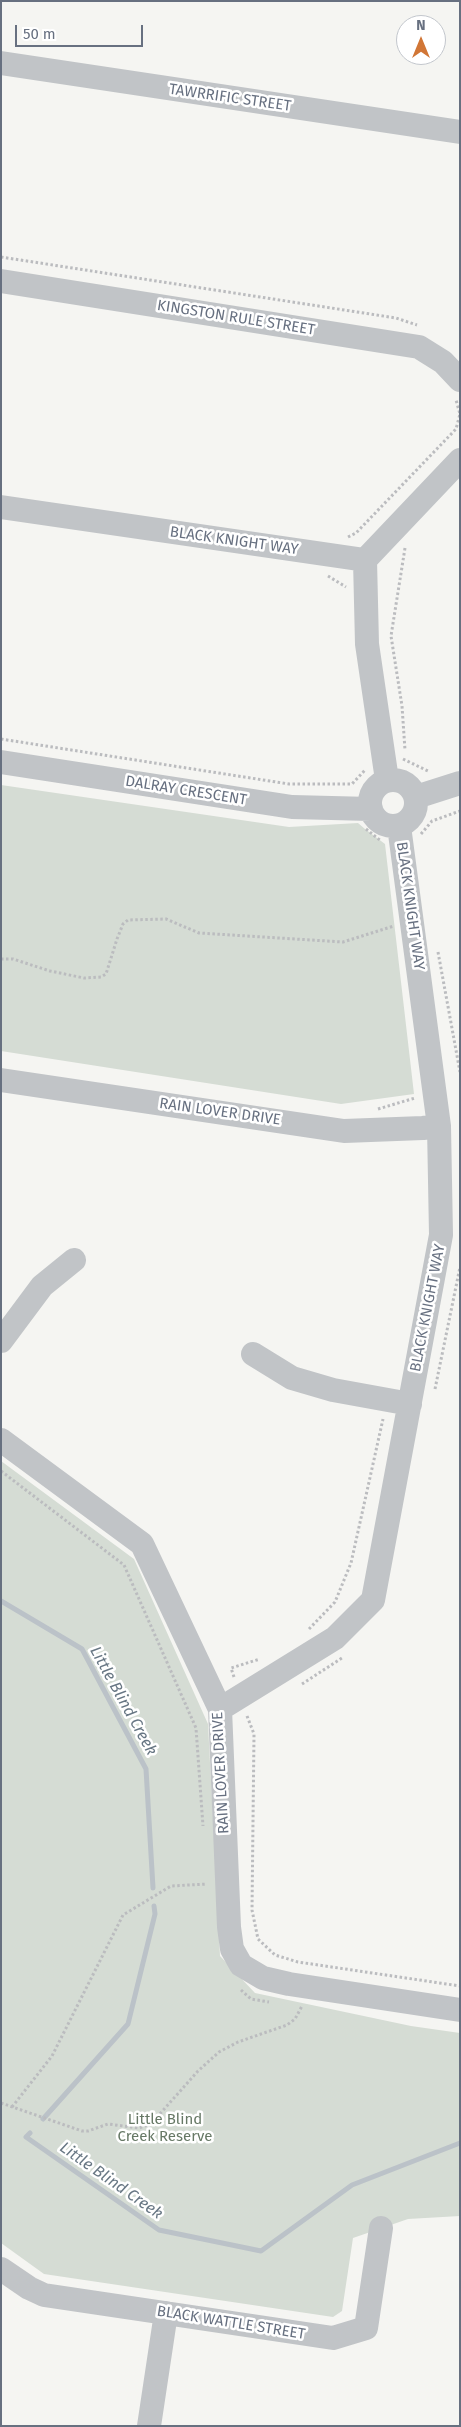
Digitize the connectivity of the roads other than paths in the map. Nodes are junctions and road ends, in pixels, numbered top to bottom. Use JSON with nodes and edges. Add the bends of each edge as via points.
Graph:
{"nodes":[{"id":1,"x":1,"y":63,"type":"edge"},
{"id":2,"x":460,"y":132,"type":"edge"},
{"id":3,"x":1,"y":281,"type":"edge"},
{"id":4,"x":457,"y":388,"type":"edge"},
{"id":5,"x":460,"y":460,"type":"edge"},
{"id":6,"x":1,"y":507,"type":"edge"},
{"id":7,"x":365,"y":560,"type":"junction"},
{"id":8,"x":1,"y":762,"type":"edge"},
{"id":9,"x":392,"y":767,"type":"junction"},
{"id":10,"x":460,"y":783,"type":"edge"},
{"id":11,"x":416,"y":797,"type":"junction"},
{"id":12,"x":371,"y":809,"type":"junction"},
{"id":13,"x":398,"y":826,"type":"junction"},
{"id":14,"x":1,"y":1080,"type":"edge"},
{"id":15,"x":431,"y":1127,"type":"junction"},
{"id":16,"x":74,"y":1260,"type":"dead end"},
{"id":17,"x":1,"y":1341,"type":"edge"},
{"id":18,"x":254,"y":1354,"type":"dead end"},
{"id":19,"x":399,"y":1402,"type":"junction"},
{"id":20,"x":1,"y":1440,"type":"edge"},
{"id":21,"x":220,"y":1709,"type":"junction"},
{"id":22,"x":460,"y":2010,"type":"edge"},
{"id":23,"x":381,"y":2228,"type":"dead end"},
{"id":24,"x":1,"y":2269,"type":"edge"},
{"id":25,"x":166,"y":2313,"type":"junction"},
{"id":26,"x":149,"y":2426,"type":"edge"}],
"edges":[{"from":1,"to":2,"type":"street","name":"TAWRRIFIC STREET"},
{"from":3,"to":4,"type":"street","name":"KINGSTON RULE STREET","via":[[419,347],[443,362]]},
{"from":5,"to":7,"type":"street"},
{"from":6,"to":7,"type":"street","name":"BLACK KNIGHT WAY"},
{"from":7,"to":9,"type":"street","via":[[367,644]]},
{"from":8,"to":12,"type":"street","name":"DALRAY CRESCENT","via":[[292,807]]},
{"from":9,"to":11,"type":"street"},
{"from":9,"to":12,"type":"street","via":[[372,794]]},
{"from":10,"to":11,"type":"street"},
{"from":11,"to":13,"type":"street","via":[[415,812],[406,823]]},
{"from":12,"to":13,"type":"street","via":[[378,821]]},
{"from":13,"to":15,"type":"street","name":"BLACK KNIGHT WAY"},
{"from":14,"to":15,"type":"street","name":"RAIN LOVER DRIVE","via":[[344,1131]]},
{"from":15,"to":19,"type":"street","name":"BLACK KNIGHT WAY","via":[[442,1235]]},
{"from":16,"to":17,"type":"street","via":[[42,1286]]},
{"from":18,"to":19,"type":"street","via":[[292,1378],[333,1390]]},
{"from":19,"to":21,"type":"street","name":"BLACK KNIGHT WAY","via":[[373,1600],[335,1638]]},
{"from":20,"to":21,"type":"street","name":"RAIN LOVER DRIVE","via":[[142,1544]]},
{"from":21,"to":22,"type":"street","name":"RAIN LOVER DRIVE","via":[[228,1927],[232,1949],[241,1965],[263,1978],[289,1984]]},
{"from":23,"to":25,"type":"street","name":"BLACK WATTLE STREET","via":[[366,2328],[333,2338]]},
{"from":24,"to":25,"type":"street","name":"BLACK WATTLE STREET","via":[[44,2295]]},
{"from":25,"to":26,"type":"street"}]}
